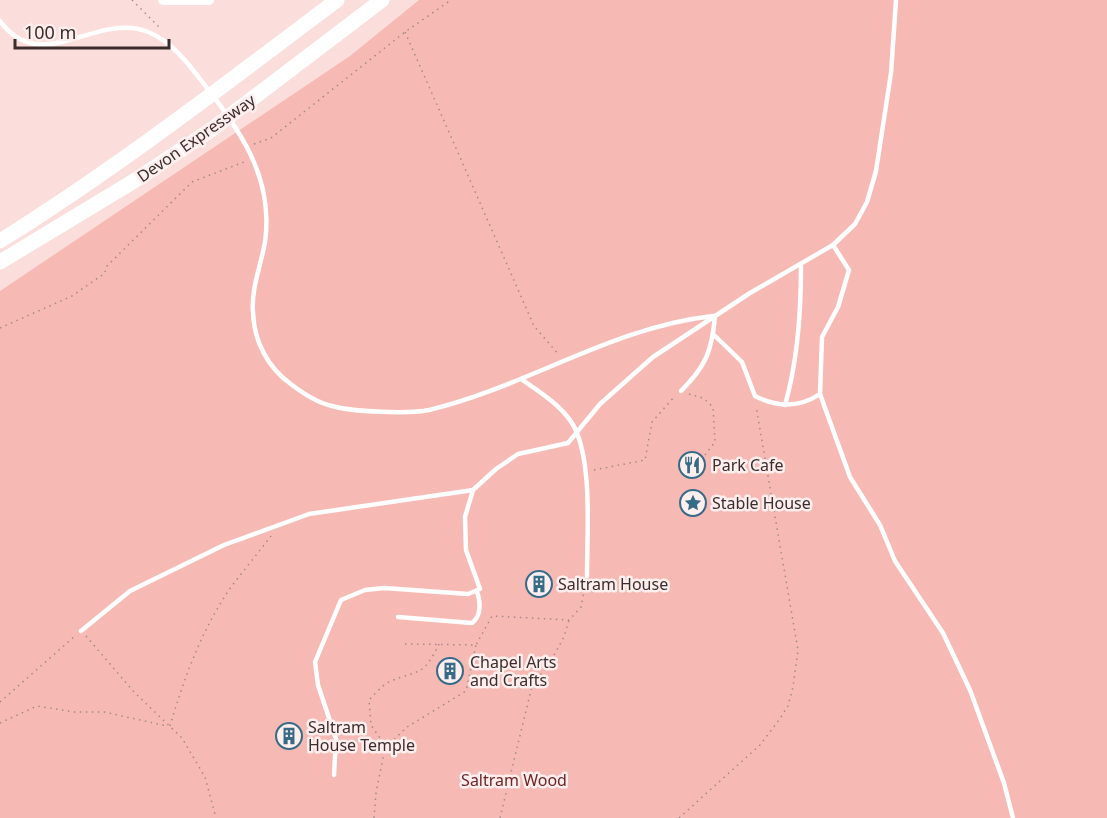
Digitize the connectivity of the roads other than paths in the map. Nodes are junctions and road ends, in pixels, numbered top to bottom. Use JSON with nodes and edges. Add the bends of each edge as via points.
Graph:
{"nodes":[{"id":1,"x":163,"y":0,"type":"edge"},
{"id":2,"x":209,"y":0,"type":"edge"},
{"id":3,"x":337,"y":0,"type":"edge"},
{"id":4,"x":382,"y":0,"type":"edge"},
{"id":5,"x":896,"y":0,"type":"edge"},
{"id":6,"x":0,"y":21,"type":"edge"},
{"id":7,"x":102,"y":173,"type":"junction"},
{"id":8,"x":0,"y":229,"type":"edge"},
{"id":9,"x":0,"y":241,"type":"edge"},
{"id":10,"x":833,"y":245,"type":"junction"},
{"id":11,"x":0,"y":262,"type":"edge"},
{"id":12,"x":801,"y":266,"type":"junction"},
{"id":13,"x":715,"y":316,"type":"junction"},
{"id":14,"x":714,"y":335,"type":"junction"},
{"id":15,"x":521,"y":379,"type":"junction"},
{"id":16,"x":681,"y":391,"type":"road end"},
{"id":17,"x":820,"y":394,"type":"junction"},
{"id":18,"x":785,"y":405,"type":"junction"},
{"id":19,"x":577,"y":432,"type":"junction"},
{"id":20,"x":473,"y":490,"type":"junction"},
{"id":21,"x":587,"y":576,"type":"road end"},
{"id":22,"x":477,"y":592,"type":"junction"},
{"id":23,"x":398,"y":616,"type":"dead end"},
{"id":24,"x":81,"y":631,"type":"road end"},
{"id":25,"x":333,"y":775,"type":"dead end"},
{"id":26,"x":1013,"y":818,"type":"edge"}],
"edges":[{"from":1,"to":2,"type":"street"},
{"from":3,"to":7,"type":"highway","name":"Devon Expressway"},
{"from":4,"to":11,"type":"highway","name":"Devon Expressway","via":[[211,130]]},
{"from":5,"to":10,"type":"lane","via":[[891,73],[876,171],[855,224]]},
{"from":6,"to":15,"type":"lane","via":[[27,42],[49,45],[113,28],[134,28],[153,34],[192,69],[254,159],[268,211],[252,311],[256,339],[280,377],[303,394],[332,406],[426,411]]},
{"from":7,"to":8,"type":"highway"},
{"from":7,"to":9,"type":"highway","name":"Devon Expressway"},
{"from":10,"to":12,"type":"lane"},
{"from":10,"to":17,"type":"lane","via":[[849,270],[838,306],[822,337]]},
{"from":12,"to":13,"type":"lane"},
{"from":12,"to":18,"type":"lane","via":[[798,337]]},
{"from":13,"to":14,"type":"lane"},
{"from":13,"to":15,"type":"lane","via":[[676,320],[632,334]]},
{"from":13,"to":19,"type":"lane","via":[[653,357],[600,404]]},
{"from":14,"to":16,"type":"lane","via":[[706,362]]},
{"from":14,"to":18,"type":"lane","via":[[742,362],[755,396],[771,405]]},
{"from":15,"to":19,"type":"lane","via":[[558,406]]},
{"from":17,"to":18,"type":"lane","via":[[806,404]]},
{"from":17,"to":26,"type":"lane","via":[[850,477],[880,525],[895,561],[943,633],[966,681]]},
{"from":19,"to":20,"type":"lane","via":[[568,443],[518,454]]},
{"from":19,"to":21,"type":"lane","via":[[588,504]]},
{"from":20,"to":22,"type":"lane","via":[[465,517],[466,550],[480,589]]},
{"from":20,"to":24,"type":"lane","via":[[309,514],[224,545],[130,591]]},
{"from":22,"to":23,"type":"lane","via":[[478,616],[471,623]]},
{"from":22,"to":25,"type":"lane","via":[[384,588],[364,590],[341,600],[315,662],[318,685],[336,740]]}]}
